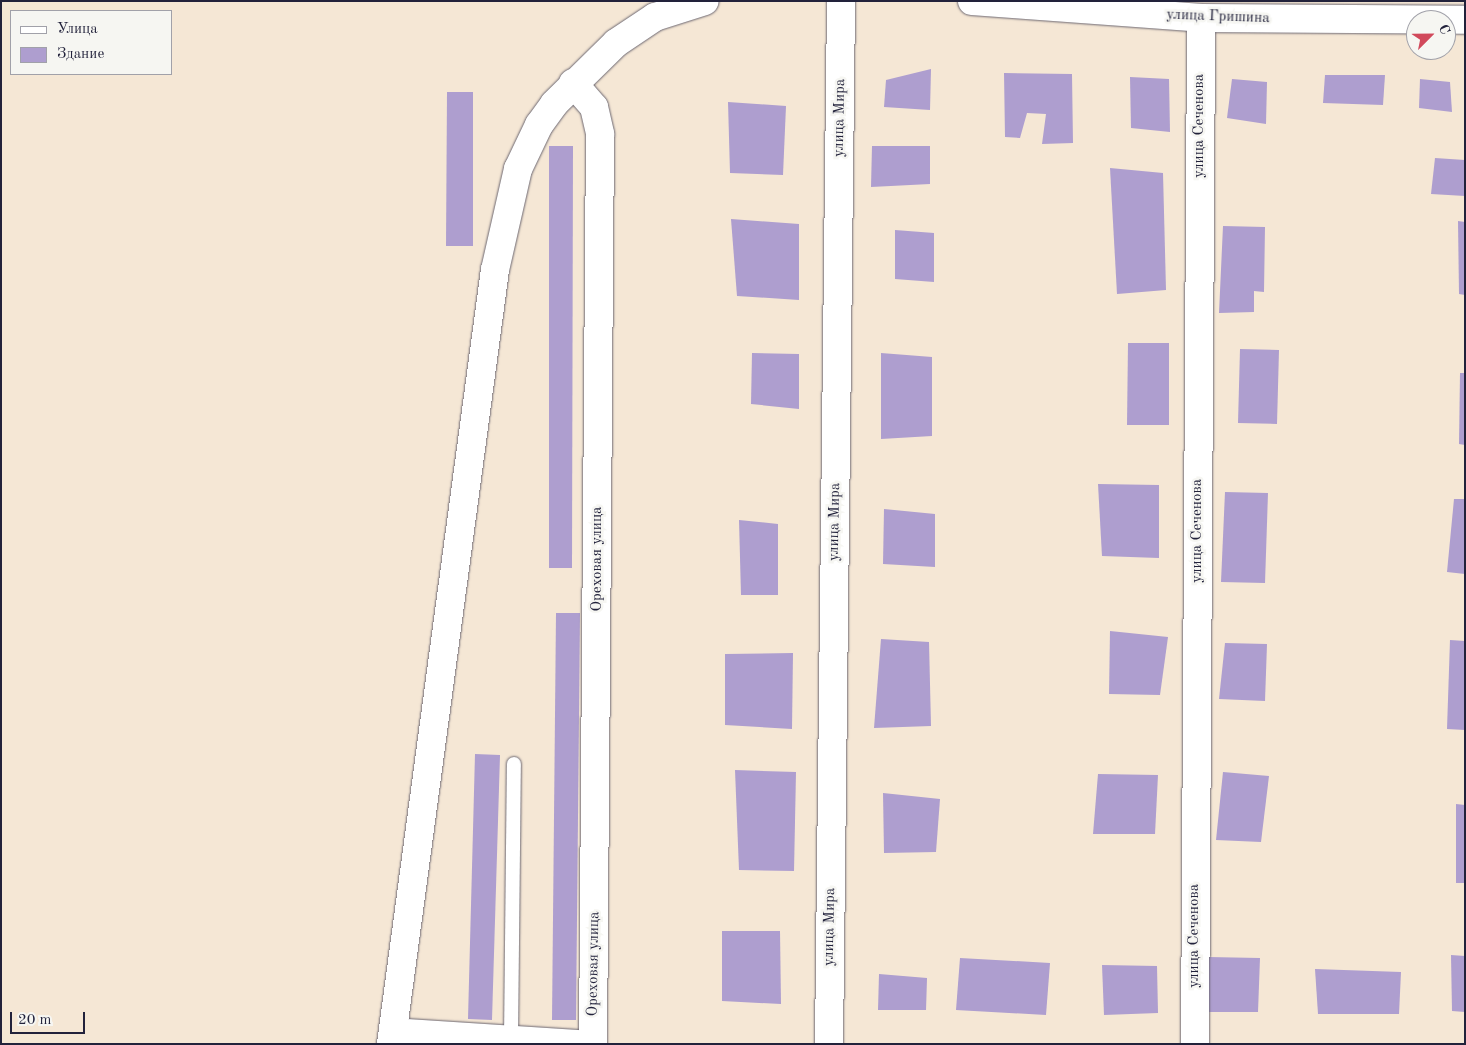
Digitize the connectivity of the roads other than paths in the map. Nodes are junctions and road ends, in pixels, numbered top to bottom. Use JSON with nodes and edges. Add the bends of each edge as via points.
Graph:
{"nodes":[{"id":1,"x":705,"y":1,"type":"edge"},
{"id":2,"x":841,"y":1,"type":"edge"},
{"id":3,"x":972,"y":1,"type":"edge"},
{"id":4,"x":1201,"y":18,"type":"junction"},
{"id":5,"x":1465,"y":20,"type":"edge"},
{"id":6,"x":574,"y":83,"type":"junction"},
{"id":7,"x":514,"y":764,"type":"dead end"},
{"id":8,"x":392,"y":1038,"type":"edge"},
{"id":9,"x":511,"y":1040,"type":"junction"},
{"id":10,"x":579,"y":1044,"type":"edge"},
{"id":11,"x":594,"y":1044,"type":"edge"},
{"id":12,"x":829,"y":1044,"type":"edge"},
{"id":13,"x":1195,"y":1044,"type":"edge"}],
"edges":[{"from":1,"to":6,"type":"street","via":[[676,8],[636,29]]},
{"from":2,"to":12,"type":"street","name":"улица Мира"},
{"from":3,"to":4,"type":"street","name":"улица Гришина"},
{"from":4,"to":5,"type":"street","name":"улица Гришина"},
{"from":4,"to":13,"type":"street","name":"улица Сеченова"},
{"from":6,"to":8,"type":"street","via":[[554,104],[527,147],[505,218],[495,270]]},
{"from":6,"to":11,"type":"street","name":"Ореховая улица","via":[[594,107],[600,134]]},
{"from":7,"to":9,"type":"lane"},
{"from":8,"to":9,"type":"street"},
{"from":9,"to":10,"type":"street"}]}
